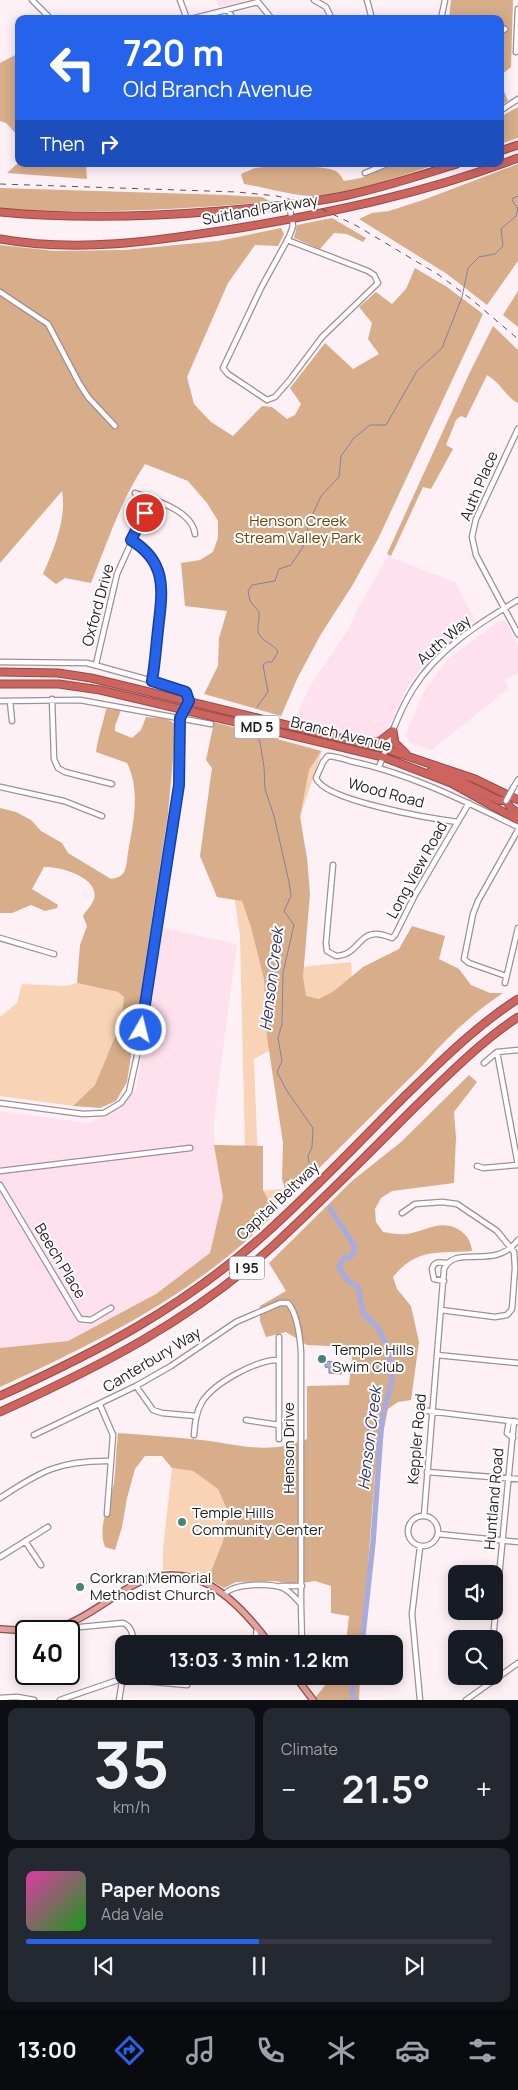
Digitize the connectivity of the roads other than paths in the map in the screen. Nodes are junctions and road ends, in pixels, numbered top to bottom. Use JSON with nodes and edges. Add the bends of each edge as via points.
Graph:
{"nodes":[{"id":1,"x":32,"y":0,"type":"edge"},
{"id":2,"x":180,"y":0,"type":"edge"},
{"id":3,"x":314,"y":0,"type":"edge"},
{"id":4,"x":368,"y":0,"type":"edge"},
{"id":5,"x":445,"y":0,"type":"edge"},
{"id":6,"x":518,"y":9,"type":"edge"},
{"id":7,"x":228,"y":10,"type":"junction"},
{"id":8,"x":47,"y":15,"type":"edge"},
{"id":9,"x":187,"y":15,"type":"edge"},
{"id":10,"x":203,"y":15,"type":"edge"},
{"id":11,"x":231,"y":15,"type":"edge"},
{"id":12,"x":269,"y":15,"type":"edge"},
{"id":13,"x":330,"y":15,"type":"edge"},
{"id":14,"x":371,"y":15,"type":"edge"},
{"id":15,"x":443,"y":15,"type":"edge"},
{"id":16,"x":516,"y":52,"type":"dead end"},
{"id":17,"x":518,"y":100,"type":"edge"},
{"id":18,"x":504,"y":109,"type":"edge"},
{"id":19,"x":518,"y":145,"type":"edge"},
{"id":20,"x":504,"y":150,"type":"edge"},
{"id":21,"x":518,"y":158,"type":"edge"},
{"id":22,"x":504,"y":163,"type":"edge"},
{"id":23,"x":380,"y":167,"type":"edge"},
{"id":24,"x":447,"y":167,"type":"edge"},
{"id":25,"x":493,"y":167,"type":"edge"},
{"id":26,"x":365,"y":173,"type":"dead end"},
{"id":27,"x":289,"y":204,"type":"junction"},
{"id":28,"x":0,"y":212,"type":"edge"},
{"id":29,"x":292,"y":219,"type":"junction"},
{"id":30,"x":0,"y":239,"type":"edge"},
{"id":31,"x":288,"y":240,"type":"junction"},
{"id":32,"x":0,"y":292,"type":"edge"},
{"id":33,"x":115,"y":426,"type":"dead end"},
{"id":34,"x":518,"y":428,"type":"edge"},
{"id":35,"x":513,"y":439,"type":"junction"},
{"id":36,"x":518,"y":442,"type":"edge"},
{"id":37,"x":134,"y":493,"type":"dead end"},
{"id":38,"x":151,"y":499,"type":"junction"},
{"id":39,"x":195,"y":534,"type":"dead end"},
{"id":40,"x":131,"y":540,"type":"junction"},
{"id":41,"x":518,"y":600,"type":"edge"},
{"id":42,"x":505,"y":608,"type":"junction"},
{"id":43,"x":518,"y":634,"type":"edge"},
{"id":44,"x":0,"y":662,"type":"edge"},
{"id":45,"x":96,"y":664,"type":"junction"},
{"id":46,"x":0,"y":672,"type":"edge"},
{"id":47,"x":152,"y":681,"type":"junction"},
{"id":48,"x":0,"y":684,"type":"edge"},
{"id":49,"x":52,"y":700,"type":"junction"},
{"id":50,"x":0,"y":701,"type":"edge"},
{"id":51,"x":10,"y":701,"type":"junction"},
{"id":52,"x":189,"y":701,"type":"junction"},
{"id":53,"x":184,"y":710,"type":"junction"},
{"id":54,"x":180,"y":718,"type":"junction"},
{"id":55,"x":12,"y":721,"type":"dead end"},
{"id":56,"x":211,"y":724,"type":"dead end"},
{"id":57,"x":393,"y":731,"type":"junction"},
{"id":58,"x":363,"y":743,"type":"junction"},
{"id":59,"x":386,"y":749,"type":"junction"},
{"id":60,"x":408,"y":756,"type":"junction"},
{"id":61,"x":383,"y":757,"type":"junction"},
{"id":62,"x":379,"y":767,"type":"junction"},
{"id":63,"x":421,"y":770,"type":"junction"},
{"id":64,"x":518,"y":781,"type":"edge"},
{"id":65,"x":112,"y":784,"type":"dead end"},
{"id":66,"x":0,"y":787,"type":"edge"},
{"id":67,"x":518,"y":800,"type":"edge"},
{"id":68,"x":505,"y":801,"type":"junction"},
{"id":69,"x":469,"y":803,"type":"junction"},
{"id":70,"x":518,"y":813,"type":"edge"},
{"id":71,"x":102,"y":816,"type":"dead end"},
{"id":72,"x":518,"y":820,"type":"edge"},
{"id":73,"x":458,"y":822,"type":"junction"},
{"id":74,"x":518,"y":828,"type":"edge"},
{"id":75,"x":333,"y":865,"type":"dead end"},
{"id":76,"x":518,"y":928,"type":"edge"},
{"id":77,"x":0,"y":938,"type":"edge"},
{"id":78,"x":54,"y":954,"type":"dead end"},
{"id":79,"x":506,"y":976,"type":"junction"},
{"id":80,"x":505,"y":983,"type":"dead end"},
{"id":81,"x":518,"y":998,"type":"edge"},
{"id":82,"x":518,"y":1017,"type":"edge"},
{"id":83,"x":518,"y":1022,"type":"edge"},
{"id":84,"x":518,"y":1050,"type":"edge"},
{"id":85,"x":497,"y":1052,"type":"junction"},
{"id":86,"x":484,"y":1063,"type":"dead end"},
{"id":87,"x":454,"y":1069,"type":"junction"},
{"id":88,"x":0,"y":1103,"type":"edge"},
{"id":89,"x":190,"y":1148,"type":"dead end"},
{"id":90,"x":518,"y":1165,"type":"edge"},
{"id":91,"x":477,"y":1166,"type":"dead end"},
{"id":92,"x":0,"y":1171,"type":"edge"},
{"id":93,"x":0,"y":1185,"type":"edge"},
{"id":94,"x":402,"y":1213,"type":"dead end"},
{"id":95,"x":518,"y":1240,"type":"edge"},
{"id":96,"x":512,"y":1247,"type":"junction"},
{"id":97,"x":447,"y":1264,"type":"junction"},
{"id":98,"x":444,"y":1281,"type":"junction"},
{"id":99,"x":280,"y":1303,"type":"joint"},
{"id":100,"x":111,"y":1308,"type":"dead end"},
{"id":101,"x":441,"y":1310,"type":"junction"},
{"id":102,"x":279,"y":1337,"type":"dead end"},
{"id":103,"x":437,"y":1355,"type":"junction"},
{"id":104,"x":278,"y":1360,"type":"junction"},
{"id":105,"x":518,"y":1363,"type":"edge"},
{"id":106,"x":136,"y":1386,"type":"junction"},
{"id":107,"x":0,"y":1396,"type":"edge"},
{"id":108,"x":100,"y":1405,"type":"junction"},
{"id":109,"x":420,"y":1410,"type":"dead end"},
{"id":110,"x":432,"y":1411,"type":"junction"},
{"id":111,"x":0,"y":1412,"type":"edge"},
{"id":112,"x":196,"y":1416,"type":"junction"},
{"id":113,"x":246,"y":1420,"type":"dead end"},
{"id":114,"x":514,"y":1421,"type":"edge"},
{"id":115,"x":279,"y":1425,"type":"junction"},
{"id":116,"x":34,"y":1435,"type":"dead end"},
{"id":117,"x":194,"y":1435,"type":"dead end"},
{"id":118,"x":279,"y":1439,"type":"dead end"},
{"id":119,"x":111,"y":1461,"type":"junction"},
{"id":120,"x":427,"y":1472,"type":"junction"},
{"id":121,"x":509,"y":1478,"type":"junction"},
{"id":122,"x":518,"y":1479,"type":"edge"},
{"id":123,"x":0,"y":1498,"type":"edge"},
{"id":124,"x":107,"y":1514,"type":"dead end"},
{"id":125,"x":424,"y":1516,"type":"junction"},
{"id":126,"x":48,"y":1527,"type":"dead end"},
{"id":127,"x":438,"y":1534,"type":"junction"},
{"id":128,"x":503,"y":1541,"type":"junction"},
{"id":129,"x":25,"y":1542,"type":"junction"},
{"id":130,"x":518,"y":1542,"type":"edge"},
{"id":131,"x":420,"y":1546,"type":"junction"},
{"id":132,"x":0,"y":1558,"type":"edge"},
{"id":133,"x":41,"y":1565,"type":"dead end"},
{"id":134,"x":277,"y":1586,"type":"junction"},
{"id":135,"x":302,"y":1586,"type":"junction"},
{"id":136,"x":225,"y":1594,"type":"junction"},
{"id":137,"x":301,"y":1604,"type":"junction"},
{"id":138,"x":74,"y":1620,"type":"edge"},
{"id":139,"x":258,"y":1627,"type":"junction"},
{"id":140,"x":80,"y":1628,"type":"edge"},
{"id":141,"x":0,"y":1629,"type":"edge"},
{"id":142,"x":15,"y":1630,"type":"edge"},
{"id":143,"x":495,"y":1630,"type":"edge"},
{"id":144,"x":132,"y":1635,"type":"edge"},
{"id":145,"x":257,"y":1635,"type":"edge"},
{"id":146,"x":264,"y":1635,"type":"edge"},
{"id":147,"x":302,"y":1635,"type":"edge"},
{"id":148,"x":518,"y":1663,"type":"edge"},
{"id":149,"x":503,"y":1674,"type":"edge"},
{"id":150,"x":115,"y":1681,"type":"edge"},
{"id":151,"x":120,"y":1685,"type":"edge"},
{"id":152,"x":304,"y":1685,"type":"edge"},
{"id":153,"x":487,"y":1685,"type":"edge"},
{"id":154,"x":0,"y":1698,"type":"edge"},
{"id":155,"x":34,"y":1700,"type":"edge"},
{"id":156,"x":60,"y":1700,"type":"edge"},
{"id":157,"x":119,"y":1700,"type":"edge"},
{"id":158,"x":311,"y":1700,"type":"edge"},
{"id":159,"x":420,"y":1700,"type":"edge"},
{"id":160,"x":466,"y":1700,"type":"edge"}],
"edges":[{"from":1,"to":8,"type":"street"},
{"from":2,"to":9,"type":"street"},
{"from":3,"to":13,"type":"street","via":[[326,7]]},
{"from":4,"to":14,"type":"street"},
{"from":5,"to":15,"type":"street"},
{"from":6,"to":16,"type":"street"},
{"from":7,"to":10,"type":"street"},
{"from":7,"to":11,"type":"street"},
{"from":7,"to":12,"type":"street","via":[[259,2]]},
{"from":17,"to":18,"type":"street"},
{"from":19,"to":20,"type":"highway"},
{"from":21,"to":22,"type":"highway","name":"Suitland Parkway"},
{"from":23,"to":26,"type":"street"},
{"from":24,"to":27,"type":"highway","name":"Suitland Parkway","via":[[371,190]]},
{"from":25,"to":29,"type":"highway","name":"Suitland Parkway","via":[[405,195]]},
{"from":27,"to":28,"type":"highway","name":"Suitland Parkway","via":[[131,216]]},
{"from":27,"to":29,"type":"street"},
{"from":29,"to":30,"type":"highway","name":"Suitland Parkway","via":[[119,245],[59,246]]},
{"from":29,"to":31,"type":"street","via":[[293,228]]},
{"from":31,"to":31,"type":"street","via":[[374,275],[378,281],[322,337],[289,381],[267,400],[226,372],[224,366]]},
{"from":32,"to":33,"type":"street","via":[[48,324],[88,397]]},
{"from":34,"to":35,"type":"street","name":"Auth Place"},
{"from":35,"to":36,"type":"street"},
{"from":35,"to":42,"type":"street","name":"Auth Place","via":[[476,519],[472,537],[474,550]]},
{"from":37,"to":38,"type":"street"},
{"from":38,"to":39,"type":"street","via":[[184,516]]},
{"from":38,"to":40,"type":"street","name":"Oxford Drive"},
{"from":40,"to":45,"type":"street","name":"Oxford Drive","via":[[114,582]]},
{"from":40,"to":47,"type":"street","via":[[153,559],[162,583]]},
{"from":41,"to":42,"type":"street","name":"Auth Way"},
{"from":42,"to":43,"type":"street","name":"Auth Place"},
{"from":42,"to":57,"type":"street","name":"Auth Way","via":[[459,640],[428,669],[412,690]]},
{"from":44,"to":45,"type":"street"},
{"from":45,"to":47,"type":"street"},
{"from":46,"to":52,"type":"highway","name":"Branch Avenue","number":"MD 5","via":[[79,676]]},
{"from":47,"to":52,"type":"street","via":[[182,689]]},
{"from":48,"to":53,"type":"highway","name":"Branch Avenue","number":"MD 5","via":[[72,685]]},
{"from":49,"to":51,"type":"street"},
{"from":49,"to":54,"type":"street","via":[[80,700]]},
{"from":49,"to":65,"type":"street","via":[[54,759],[58,768]]},
{"from":50,"to":51,"type":"street"},
{"from":51,"to":55,"type":"street"},
{"from":52,"to":53,"type":"street"},
{"from":52,"to":58,"type":"highway","name":"Branch Avenue","number":"MD 5"},
{"from":53,"to":54,"type":"street"},
{"from":53,"to":61,"type":"highway","name":"Branch Avenue","number":"MD 5"},
{"from":54,"to":56,"type":"street"},
{"from":54,"to":88,"type":"street","via":[[178,796],[129,1092],[115,1108],[98,1114]]},
{"from":57,"to":58,"type":"highway","via":[[380,741]]},
{"from":57,"to":59,"type":"street","name":"Auth Way"},
{"from":57,"to":60,"type":"highway","via":[[395,743]]},
{"from":58,"to":59,"type":"highway","name":"Branch Avenue","number":"MD 5"},
{"from":59,"to":60,"type":"highway","name":"Branch Avenue","number":"MD 5"},
{"from":59,"to":61,"type":"street","name":"Auth Way"},
{"from":60,"to":67,"type":"highway","name":"Branch Avenue","number":"MD 5","via":[[475,779]]},
{"from":61,"to":62,"type":"street","name":"Auth Way"},
{"from":61,"to":63,"type":"highway","name":"Branch Avenue","number":"MD 5"},
{"from":62,"to":69,"type":"street"},
{"from":62,"to":73,"type":"street","name":"Wood Road","via":[[331,756],[323,762],[316,778],[320,784],[360,802]]},
{"from":63,"to":68,"type":"highway","via":[[436,771]]},
{"from":63,"to":72,"type":"highway","name":"Branch Avenue","number":"MD 5"},
{"from":64,"to":68,"type":"street","bridge":true},
{"from":66,"to":71,"type":"street","via":[[64,801]]},
{"from":68,"to":70,"type":"highway"},
{"from":69,"to":73,"type":"street","name":"Long View Road"},
{"from":69,"to":74,"type":"street"},
{"from":73,"to":75,"type":"street","name":"Long View Road","via":[[395,935],[392,938],[371,934],[344,956],[327,951]]},
{"from":74,"to":79,"type":"street","via":[[478,901],[465,961]]},
{"from":76,"to":79,"type":"street"},
{"from":77,"to":78,"type":"street"},
{"from":79,"to":80,"type":"street"},
{"from":81,"to":107,"type":"highway","name":"Capital Beltway","number":"I 95","via":[[459,1044],[285,1216],[224,1269],[120,1338]]},
{"from":82,"to":87,"type":"highway","name":"Capital Beltway","number":"I 95"},
{"from":83,"to":87,"type":"highway"},
{"from":84,"to":85,"type":"street"},
{"from":85,"to":86,"type":"street"},
{"from":85,"to":90,"type":"street"},
{"from":87,"to":111,"type":"highway","name":"Capital Beltway","number":"I 95","via":[[294,1227],[232,1281],[127,1351]]},
{"from":89,"to":92,"type":"street"},
{"from":90,"to":91,"type":"street"},
{"from":93,"to":100,"type":"street","name":"Beech Place","via":[[80,1319],[92,1320]]},
{"from":94,"to":96,"type":"street","via":[[415,1204],[451,1202],[488,1223]]},
{"from":95,"to":96,"type":"street"},
{"from":96,"to":97,"type":"street","via":[[498,1256],[456,1258]]},
{"from":96,"to":101,"type":"street","via":[[515,1268],[510,1312],[501,1318]]},
{"from":97,"to":98,"type":"street","name":"Keppler Road"},
{"from":97,"to":98,"type":"street","via":[[439,1262],[432,1269],[434,1279]]},
{"from":98,"to":101,"type":"street","name":"Keppler Road"},
{"from":99,"to":106,"type":"street","name":"Canterbury Way","via":[[236,1322]]},
{"from":99,"to":135,"type":"street","name":"Henson Drive","via":[[290,1305],[300,1338]]},
{"from":101,"to":103,"type":"street","name":"Keppler Road"},
{"from":102,"to":104,"type":"street"},
{"from":103,"to":105,"type":"street"},
{"from":103,"to":110,"type":"street","name":"Keppler Road"},
{"from":104,"to":112,"type":"street","via":[[256,1363],[215,1388],[202,1402]]},
{"from":104,"to":115,"type":"street"},
{"from":106,"to":108,"type":"street","name":"Canterbury Way"},
{"from":106,"to":112,"type":"street","via":[[149,1406],[159,1412]]},
{"from":108,"to":116,"type":"street","name":"Canterbury Way"},
{"from":108,"to":119,"type":"street","via":[[113,1435]]},
{"from":109,"to":110,"type":"street"},
{"from":110,"to":114,"type":"street"},
{"from":110,"to":120,"type":"street","name":"Keppler Road"},
{"from":112,"to":117,"type":"street"},
{"from":113,"to":115,"type":"street"},
{"from":114,"to":121,"type":"street","name":"Huntland Road","via":[[507,1433],[512,1438]]},
{"from":115,"to":118,"type":"street"},
{"from":119,"to":123,"type":"street","via":[[61,1464],[36,1474]]},
{"from":119,"to":124,"type":"street"},
{"from":120,"to":121,"type":"street"},
{"from":120,"to":125,"type":"street","name":"Keppler Road"},
{"from":121,"to":122,"type":"street"},
{"from":121,"to":128,"type":"street","name":"Huntland Road"},
{"from":125,"to":127,"type":"street","via":[[436,1523]]},
{"from":125,"to":131,"type":"street","via":[[413,1520],[408,1531],[410,1539]]},
{"from":126,"to":129,"type":"street"},
{"from":127,"to":128,"type":"street"},
{"from":127,"to":131,"type":"street","via":[[432,1544]]},
{"from":128,"to":130,"type":"street"},
{"from":128,"to":143,"type":"street","name":"Huntland Road"},
{"from":129,"to":132,"type":"street"},
{"from":129,"to":133,"type":"street"},
{"from":131,"to":159,"type":"street","via":[[412,1614]]},
{"from":134,"to":135,"type":"street"},
{"from":134,"to":136,"type":"street","via":[[236,1586]]},
{"from":134,"to":137,"type":"street","via":[[287,1590]]},
{"from":135,"to":137,"type":"street","name":"Henson Drive"},
{"from":136,"to":138,"type":"main road","via":[[188,1577],[158,1576],[136,1584]]},
{"from":136,"to":139,"type":"main road"},
{"from":137,"to":147,"type":"street","name":"Henson Drive"},
{"from":139,"to":145,"type":"street"},
{"from":139,"to":146,"type":"main road"},
{"from":140,"to":144,"type":"street","via":[[123,1623],[127,1624]]},
{"from":141,"to":142,"type":"main road"},
{"from":148,"to":149,"type":"street"},
{"from":150,"to":156,"type":"street"},
{"from":151,"to":157,"type":"street"},
{"from":152,"to":158,"type":"main road"},
{"from":153,"to":160,"type":"street"},
{"from":154,"to":155,"type":"street"}]}
